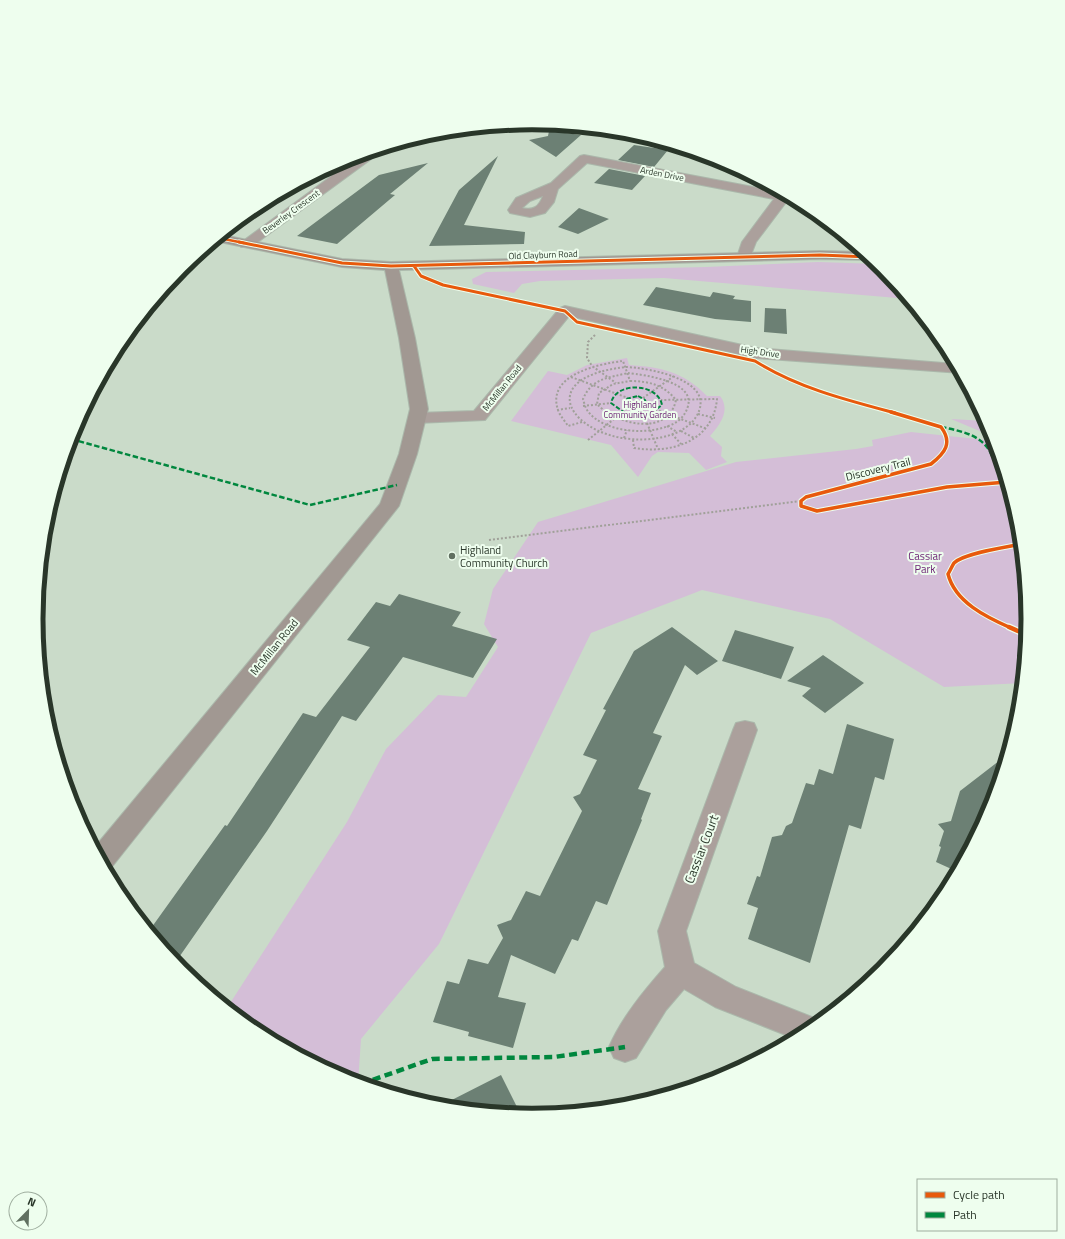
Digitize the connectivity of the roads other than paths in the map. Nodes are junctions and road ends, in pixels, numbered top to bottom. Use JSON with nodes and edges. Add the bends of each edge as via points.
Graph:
{"nodes":[{"id":1,"x":359,"y":162,"type":"edge"},
{"id":2,"x":552,"y":188,"type":"dead end"},
{"id":3,"x":771,"y":193,"type":"edge"},
{"id":4,"x":781,"y":199,"type":"edge"},
{"id":5,"x":225,"y":239,"type":"edge"},
{"id":6,"x":246,"y":244,"type":"junction"},
{"id":7,"x":744,"y":257,"type":"junction"},
{"id":8,"x":861,"y":257,"type":"edge"},
{"id":9,"x":392,"y":266,"type":"junction"},
{"id":10,"x":564,"y":312,"type":"joint"},
{"id":11,"x":952,"y":368,"type":"edge"},
{"id":12,"x":416,"y":418,"type":"junction"},
{"id":13,"x":745,"y":730,"type":"dead end"},
{"id":14,"x":104,"y":856,"type":"edge"},
{"id":15,"x":681,"y":971,"type":"junction"},
{"id":16,"x":804,"y":1027,"type":"edge"},
{"id":17,"x":625,"y":1047,"type":"dead end"}],
"edges":[{"from":1,"to":6,"type":"street","name":"Beverley Crescent"},
{"from":2,"to":3,"type":"street","name":"Arden Drive","via":[[584,159]]},
{"from":4,"to":7,"type":"street","via":[[750,242]]},
{"from":5,"to":6,"type":"main road","name":"Old Clayburn Road"},
{"from":6,"to":9,"type":"main road","name":"Old Clayburn Road","via":[[342,263]]},
{"from":7,"to":8,"type":"main road","name":"Old Clayburn Road"},
{"from":7,"to":9,"type":"main road","name":"Old Clayburn Road"},
{"from":9,"to":12,"type":"main road","name":"McMillan Road","via":[[407,338],[418,409]]},
{"from":10,"to":11,"type":"street","name":"High Drive","via":[[756,353]]},
{"from":10,"to":12,"type":"street","name":"McMillan Road","via":[[479,416]]},
{"from":12,"to":14,"type":"main road","name":"McMillan Road","via":[[408,454],[389,506]]},
{"from":13,"to":15,"type":"street","name":"Cassiar Court","via":[[672,931]]},
{"from":15,"to":16,"type":"street","via":[[726,997]]},
{"from":15,"to":17,"type":"street","via":[[654,1000]]}]}
